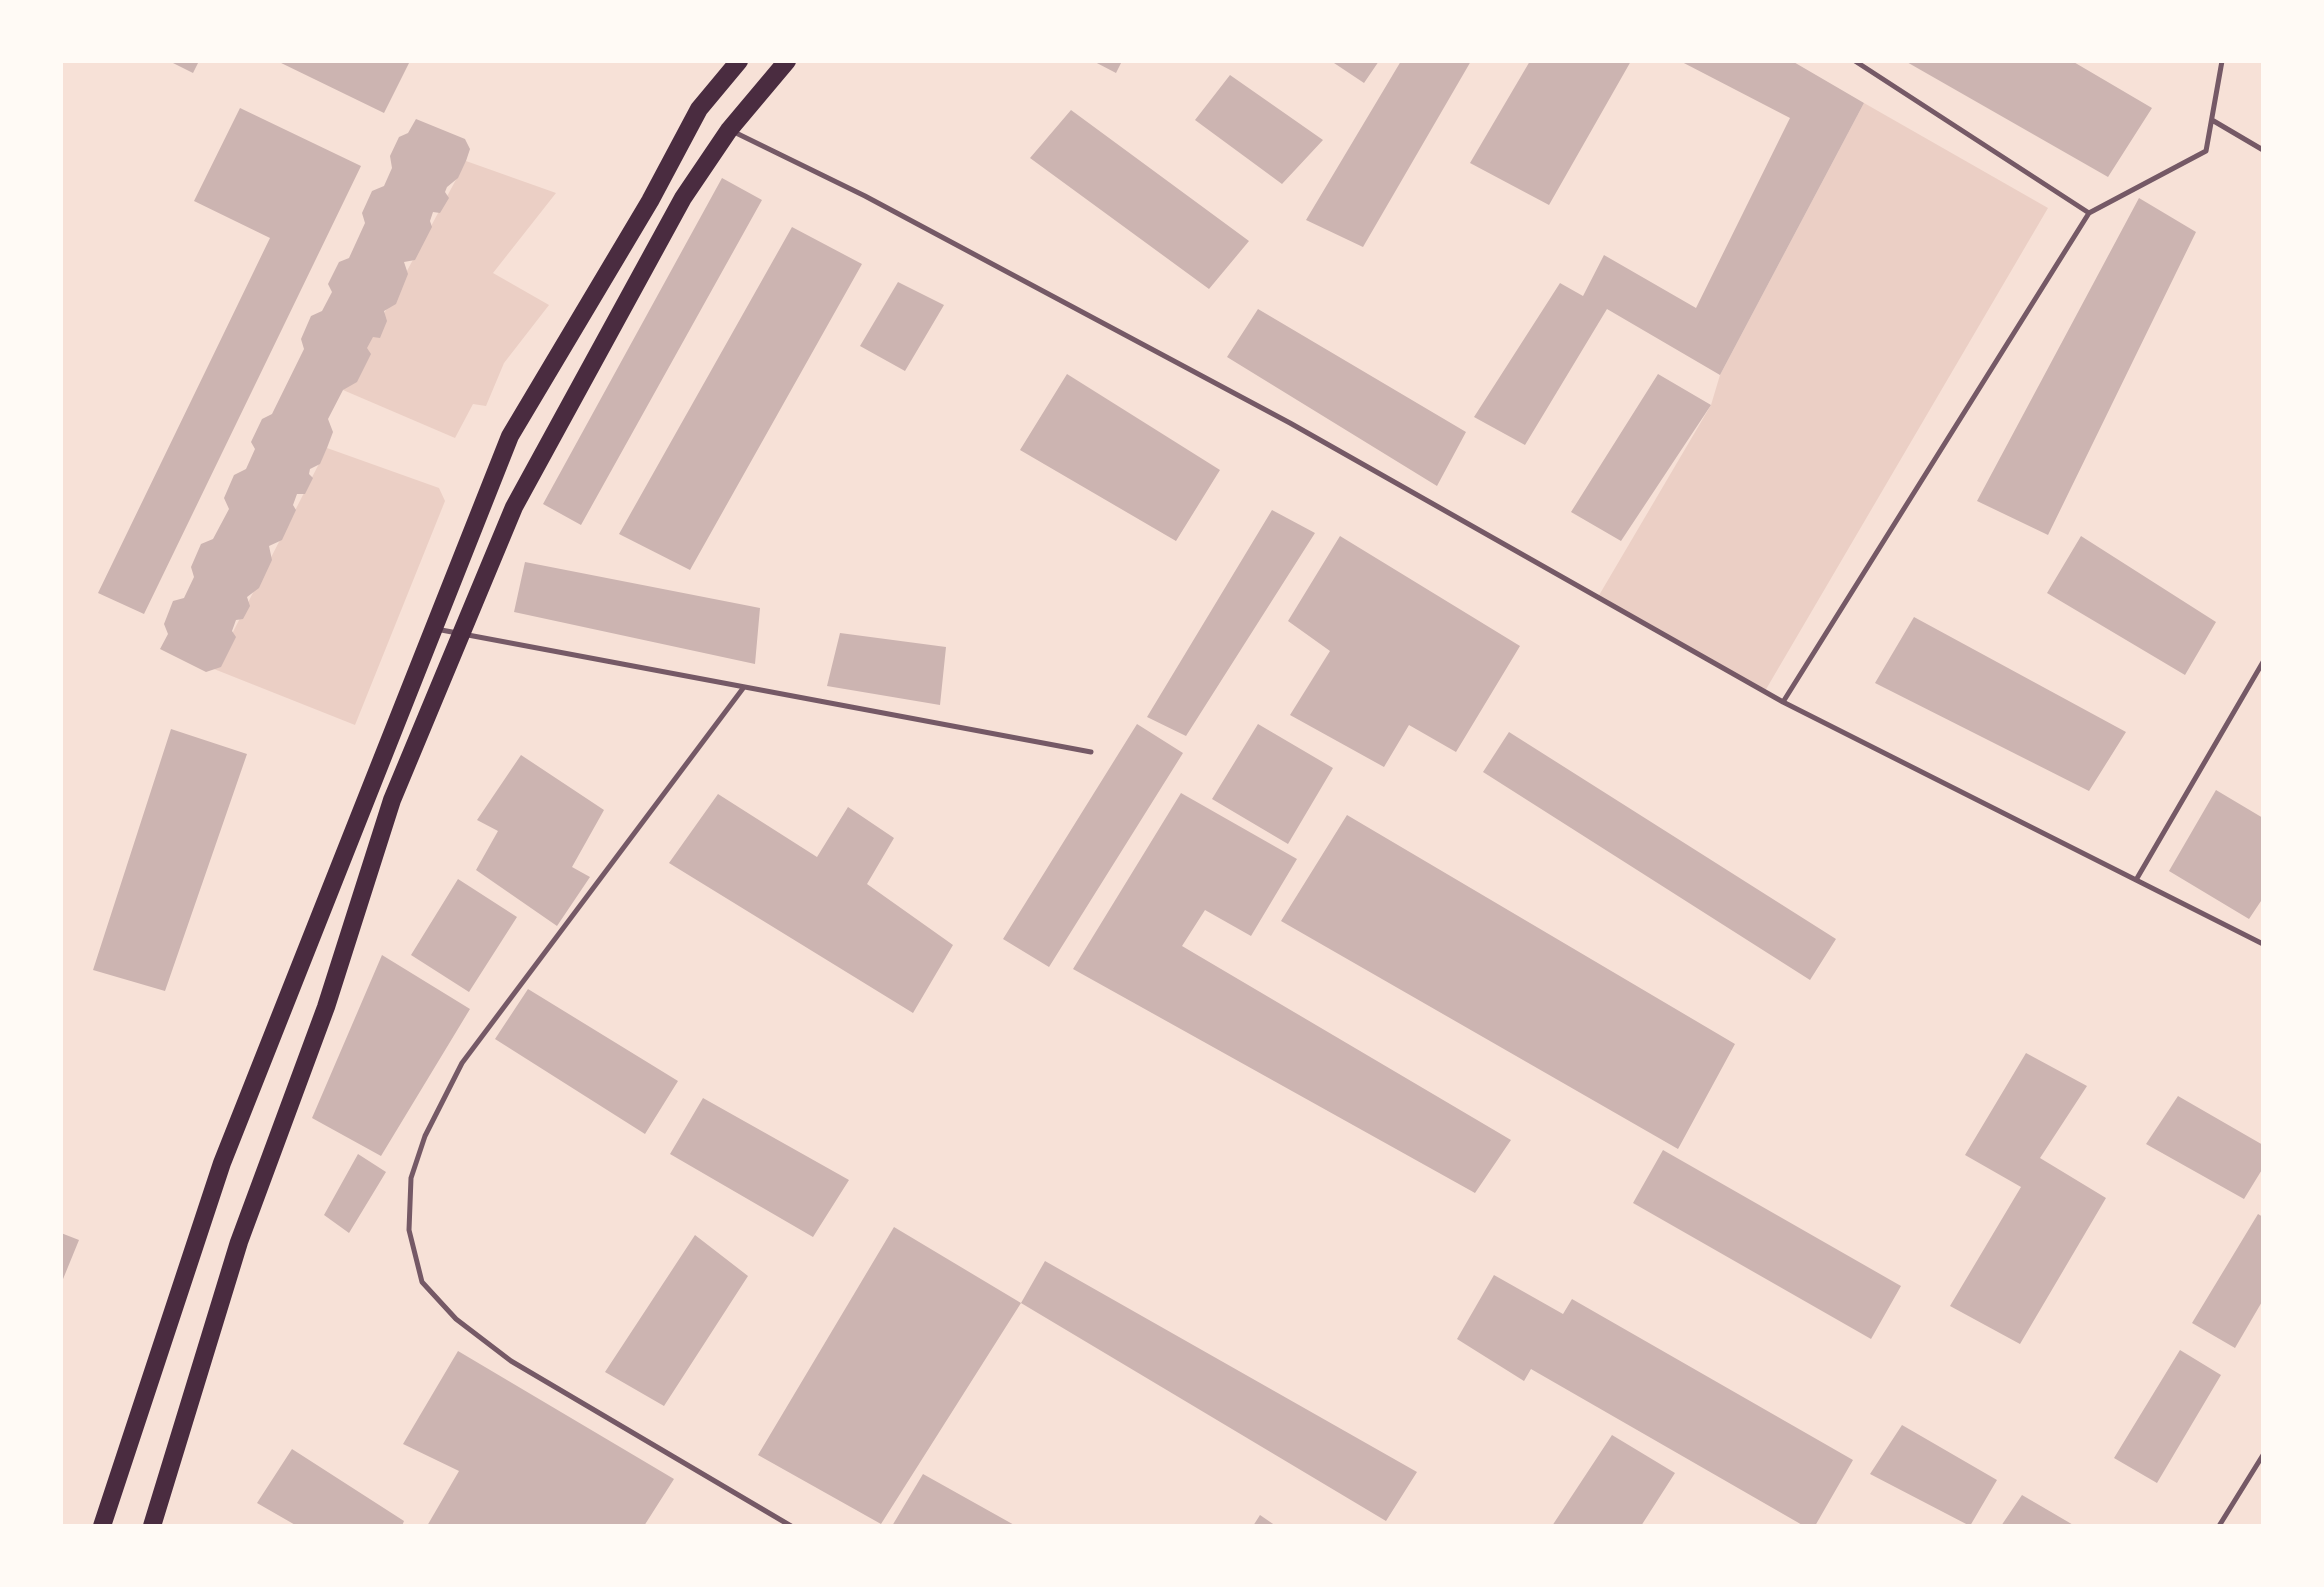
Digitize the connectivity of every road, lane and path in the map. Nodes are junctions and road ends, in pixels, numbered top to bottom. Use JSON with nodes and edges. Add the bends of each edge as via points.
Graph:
{"nodes":[{"id":1,"x":739,"y":61,"type":"edge"},
{"id":2,"x":787,"y":61,"type":"edge"},
{"id":3,"x":1855,"y":61,"type":"edge"},
{"id":4,"x":2222,"y":61,"type":"edge"},
{"id":5,"x":2212,"y":120,"type":"junction"},
{"id":6,"x":729,"y":130,"type":"junction"},
{"id":7,"x":2263,"y":150,"type":"edge"},
{"id":8,"x":2089,"y":213,"type":"junction"},
{"id":9,"x":436,"y":629,"type":"junction"},
{"id":10,"x":462,"y":634,"type":"junction"},
{"id":11,"x":2263,"y":662,"type":"edge"},
{"id":12,"x":744,"y":687,"type":"junction"},
{"id":13,"x":1783,"y":702,"type":"junction"},
{"id":14,"x":1091,"y":751,"type":"dead end"},
{"id":15,"x":2136,"y":880,"type":"junction"},
{"id":16,"x":2263,"y":944,"type":"edge"},
{"id":17,"x":2263,"y":1455,"type":"edge"},
{"id":18,"x":102,"y":1526,"type":"edge"},
{"id":19,"x":152,"y":1526,"type":"edge"},
{"id":20,"x":791,"y":1526,"type":"edge"},
{"id":21,"x":2219,"y":1526,"type":"edge"}],
"edges":[{"from":1,"to":9,"type":"main road","via":[[699,109],[650,201],[510,436]]},
{"from":2,"to":6,"type":"main road"},
{"from":3,"to":8,"type":"lane"},
{"from":4,"to":5,"type":"lane"},
{"from":5,"to":7,"type":"lane"},
{"from":5,"to":8,"type":"lane","via":[[2206,151]]},
{"from":6,"to":10,"type":"main road","via":[[683,198],[546,446],[514,507]]},
{"from":6,"to":13,"type":"lane","via":[[865,196],[1290,423]]},
{"from":8,"to":13,"type":"lane"},
{"from":9,"to":10,"type":"lane"},
{"from":9,"to":18,"type":"main road","via":[[222,1163]]},
{"from":10,"to":12,"type":"lane"},
{"from":10,"to":19,"type":"main road","via":[[392,800],[326,1007],[239,1242]]},
{"from":11,"to":15,"type":"lane"},
{"from":12,"to":14,"type":"lane"},
{"from":12,"to":20,"type":"lane","via":[[462,1063],[425,1136],[411,1178],[409,1230],[422,1282],[456,1319],[511,1361]]},
{"from":13,"to":15,"type":"lane"},
{"from":15,"to":16,"type":"lane"},
{"from":17,"to":21,"type":"lane"}]}
